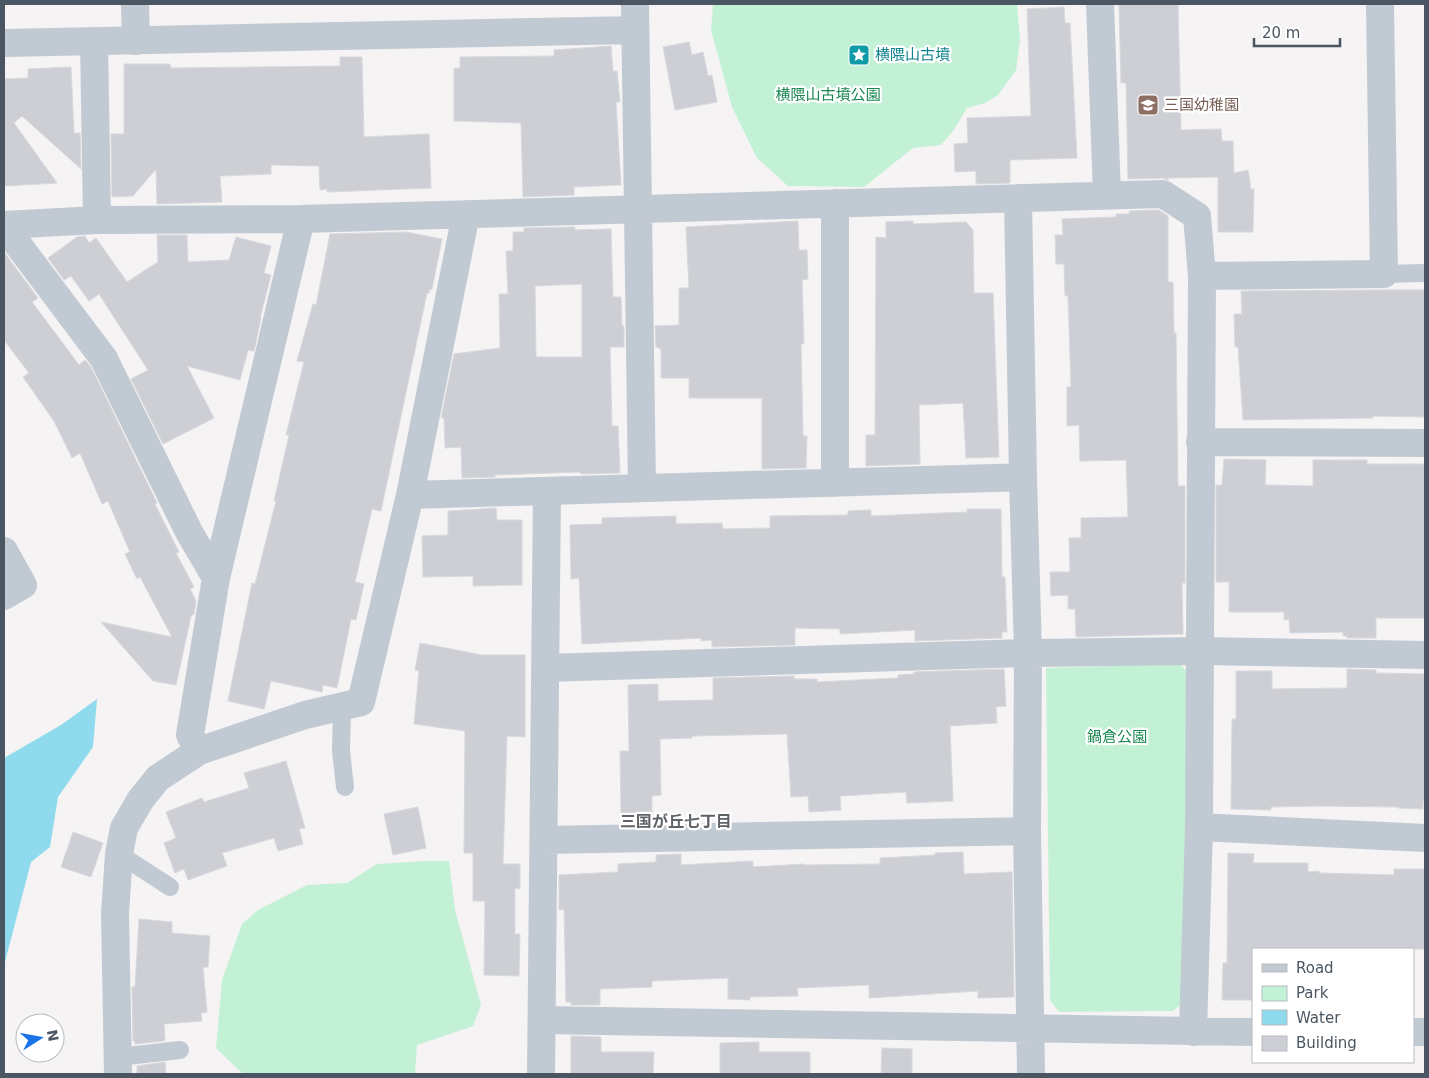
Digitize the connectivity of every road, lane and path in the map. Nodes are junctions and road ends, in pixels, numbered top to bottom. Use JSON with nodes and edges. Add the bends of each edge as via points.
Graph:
{"nodes":[{"id":1,"x":135,"y":4,"type":"edge"},
{"id":2,"x":635,"y":4,"type":"edge"},
{"id":3,"x":1100,"y":4,"type":"edge"},
{"id":4,"x":1380,"y":4,"type":"edge"},
{"id":5,"x":635,"y":30,"type":"junction"},
{"id":6,"x":94,"y":41,"type":"junction"},
{"id":7,"x":136,"y":41,"type":"junction"},
{"id":8,"x":4,"y":43,"type":"edge"},
{"id":9,"x":1107,"y":195,"type":"junction"},
{"id":10,"x":1018,"y":198,"type":"junction"},
{"id":11,"x":835,"y":203,"type":"junction"},
{"id":12,"x":638,"y":209,"type":"junction"},
{"id":13,"x":466,"y":214,"type":"junction"},
{"id":14,"x":301,"y":219,"type":"junction"},
{"id":15,"x":97,"y":220,"type":"junction"},
{"id":16,"x":4,"y":226,"type":"edge"},
{"id":17,"x":1425,"y":273,"type":"edge"},
{"id":18,"x":1384,"y":274,"type":"junction"},
{"id":19,"x":1202,"y":276,"type":"junction"},
{"id":20,"x":1200,"y":442,"type":"junction"},
{"id":21,"x":1425,"y":443,"type":"edge"},
{"id":22,"x":1023,"y":477,"type":"junction"},
{"id":23,"x":835,"y":483,"type":"junction"},
{"id":24,"x":642,"y":488,"type":"junction"},
{"id":25,"x":547,"y":491,"type":"junction"},
{"id":26,"x":410,"y":495,"type":"junction"},
{"id":27,"x":4,"y":552,"type":"edge"},
{"id":28,"x":216,"y":578,"type":"junction"},
{"id":29,"x":4,"y":596,"type":"edge"},
{"id":30,"x":1201,"y":651,"type":"junction"},
{"id":31,"x":1028,"y":653,"type":"junction"},
{"id":32,"x":1425,"y":655,"type":"edge"},
{"id":33,"x":545,"y":668,"type":"junction"},
{"id":34,"x":342,"y":706,"type":"junction"},
{"id":35,"x":199,"y":751,"type":"junction"},
{"id":36,"x":345,"y":787,"type":"dead end"},
{"id":37,"x":1199,"y":827,"type":"junction"},
{"id":38,"x":1028,"y":832,"type":"junction"},
{"id":39,"x":1425,"y":838,"type":"edge"},
{"id":40,"x":544,"y":840,"type":"junction"},
{"id":41,"x":119,"y":854,"type":"junction"},
{"id":42,"x":170,"y":887,"type":"dead end"},
{"id":43,"x":542,"y":1020,"type":"junction"},
{"id":44,"x":1030,"y":1028,"type":"junction"},
{"id":45,"x":1193,"y":1032,"type":"junction"},
{"id":46,"x":1252,"y":1032,"type":"edge"},
{"id":47,"x":180,"y":1050,"type":"dead end"},
{"id":48,"x":118,"y":1065,"type":"edge"},
{"id":49,"x":541,"y":1074,"type":"edge"},
{"id":50,"x":1031,"y":1074,"type":"edge"}],
"edges":[{"from":1,"to":7,"type":"street"},
{"from":2,"to":5,"type":"street"},
{"from":3,"to":9,"type":"street"},
{"from":4,"to":18,"type":"street"},
{"from":5,"to":7,"type":"street"},
{"from":5,"to":12,"type":"street"},
{"from":6,"to":7,"type":"street"},
{"from":6,"to":8,"type":"street"},
{"from":6,"to":15,"type":"street"},
{"from":9,"to":10,"type":"street"},
{"from":9,"to":19,"type":"street","via":[[1163,194],[1197,216]]},
{"from":10,"to":11,"type":"street"},
{"from":10,"to":22,"type":"street"},
{"from":11,"to":12,"type":"street"},
{"from":11,"to":23,"type":"street"},
{"from":12,"to":13,"type":"street"},
{"from":12,"to":24,"type":"street"},
{"from":13,"to":14,"type":"street"},
{"from":13,"to":26,"type":"street"},
{"from":14,"to":15,"type":"street"},
{"from":14,"to":28,"type":"street"},
{"from":15,"to":16,"type":"street"},
{"from":16,"to":28,"type":"street","via":[[104,359],[189,532]]},
{"from":17,"to":18,"type":"lane"},
{"from":18,"to":19,"type":"street"},
{"from":19,"to":20,"type":"street"},
{"from":20,"to":21,"type":"street"},
{"from":20,"to":30,"type":"street"},
{"from":22,"to":23,"type":"street"},
{"from":22,"to":31,"type":"street"},
{"from":23,"to":24,"type":"street"},
{"from":24,"to":25,"type":"street"},
{"from":25,"to":26,"type":"street"},
{"from":25,"to":33,"type":"street"},
{"from":26,"to":34,"type":"street","via":[[361,702]]},
{"from":27,"to":29,"type":"street","via":[[23,585]]},
{"from":28,"to":35,"type":"street","via":[[190,735]]},
{"from":30,"to":31,"type":"street"},
{"from":30,"to":32,"type":"street"},
{"from":30,"to":37,"type":"street"},
{"from":31,"to":33,"type":"street"},
{"from":31,"to":38,"type":"street"},
{"from":33,"to":40,"type":"street"},
{"from":34,"to":35,"type":"street","via":[[305,715]]},
{"from":34,"to":36,"type":"lane","via":[[341,751]]},
{"from":35,"to":41,"type":"street","via":[[158,778],[141,799],[124,828]]},
{"from":37,"to":39,"type":"street"},
{"from":37,"to":45,"type":"street"},
{"from":38,"to":40,"type":"street"},
{"from":38,"to":44,"type":"street"},
{"from":40,"to":43,"type":"street"},
{"from":41,"to":42,"type":"lane"},
{"from":41,"to":48,"type":"street","via":[[116,912]]},
{"from":43,"to":44,"type":"street"},
{"from":43,"to":49,"type":"street"},
{"from":44,"to":45,"type":"street"},
{"from":44,"to":50,"type":"street"},
{"from":45,"to":46,"type":"street"},
{"from":47,"to":48,"type":"lane"}]}
